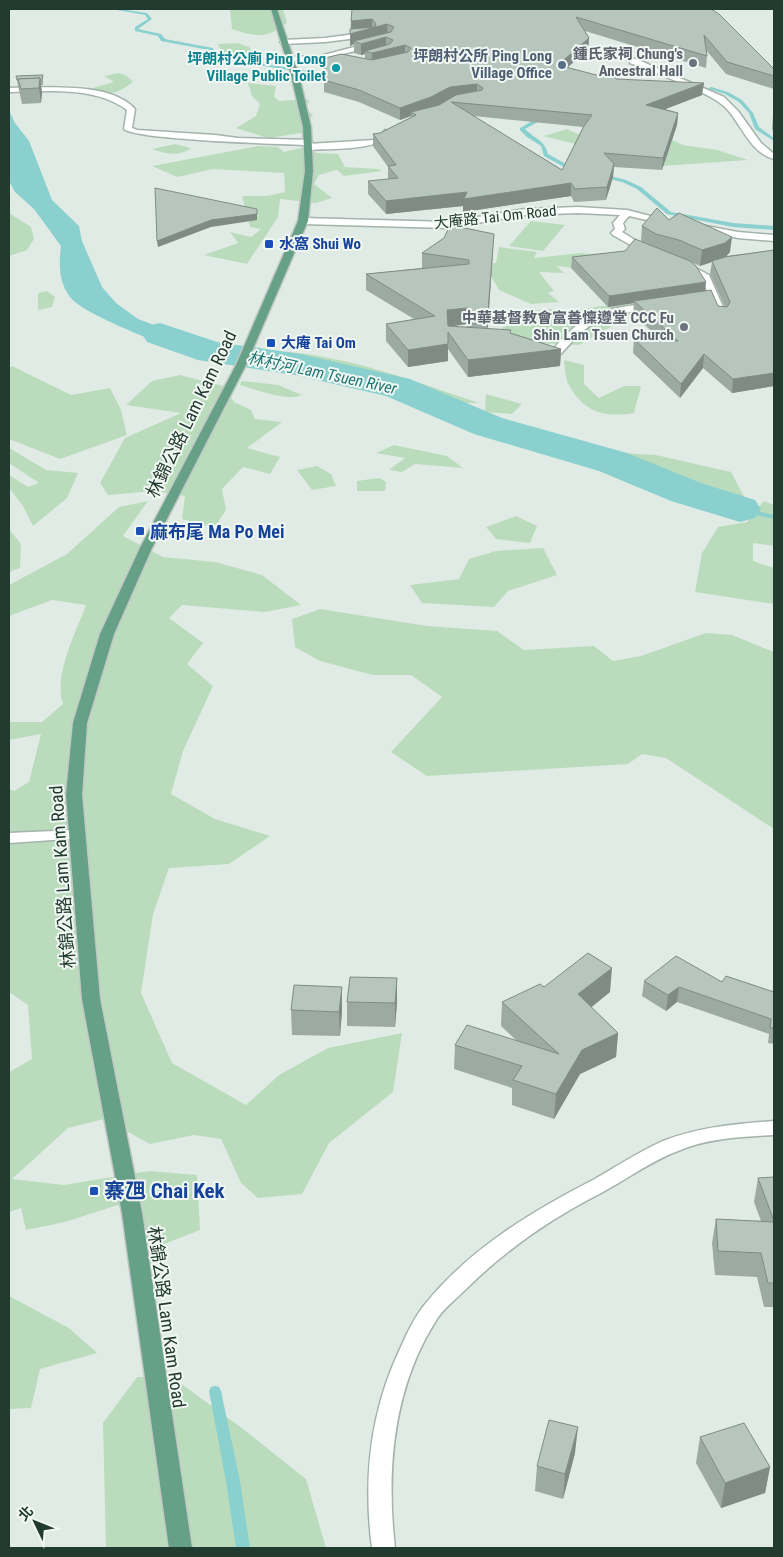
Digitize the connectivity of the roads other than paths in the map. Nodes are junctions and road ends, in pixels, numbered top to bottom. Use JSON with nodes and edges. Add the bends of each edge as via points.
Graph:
{"nodes":[{"id":1,"x":274,"y":9,"type":"edge"},
{"id":2,"x":372,"y":34,"type":"edge"},
{"id":3,"x":383,"y":41,"type":"edge"},
{"id":4,"x":284,"y":42,"type":"junction"},
{"id":5,"x":322,"y":58,"type":"junction"},
{"id":6,"x":290,"y":61,"type":"junction"},
{"id":7,"x":633,"y":61,"type":"dead end"},
{"id":8,"x":352,"y":63,"type":"edge"},
{"id":9,"x":9,"y":90,"type":"edge"},
{"id":10,"x":396,"y":126,"type":"edge"},
{"id":11,"x":308,"y":145,"type":"junction"},
{"id":12,"x":774,"y":157,"type":"edge"},
{"id":13,"x":627,"y":213,"type":"junction"},
{"id":14,"x":302,"y":221,"type":"junction"},
{"id":15,"x":774,"y":238,"type":"edge"},
{"id":16,"x":660,"y":255,"type":"edge"},
{"id":17,"x":674,"y":259,"type":"edge"},
{"id":18,"x":659,"y":305,"type":"edge"},
{"id":19,"x":722,"y":316,"type":"edge"},
{"id":20,"x":555,"y":354,"type":"edge"},
{"id":21,"x":76,"y":835,"type":"junction"},
{"id":22,"x":9,"y":838,"type":"edge"},
{"id":23,"x":774,"y":1128,"type":"edge"},
{"id":24,"x":180,"y":1548,"type":"edge"},
{"id":25,"x":383,"y":1548,"type":"edge"}],
"edges":[{"from":1,"to":4,"type":"main road","name":"林錦公路 Lam Kam Road"},
{"from":2,"to":4,"type":"street"},
{"from":3,"to":5,"type":"street"},
{"from":4,"to":6,"type":"main road","name":"林錦公路 Lam Kam Road"},
{"from":5,"to":6,"type":"street"},
{"from":5,"to":8,"type":"street"},
{"from":6,"to":11,"type":"main road","name":"林錦公路 Lam Kam Road","via":[[307,127]]},
{"from":7,"to":12,"type":"street","via":[[721,99],[730,106],[757,146]]},
{"from":9,"to":11,"type":"street","via":[[68,90],[121,102],[131,109],[128,129],[136,132]]},
{"from":10,"to":11,"type":"street","via":[[376,142]]},
{"from":11,"to":14,"type":"main road","name":"林錦公路 Lam Kam Road","via":[[309,171]]},
{"from":13,"to":14,"type":"street","name":"大庵路 Tai Om Road","via":[[534,211],[448,225]]},
{"from":13,"to":15,"type":"street","name":"大庵路 Tai Om Road","via":[[738,235]]},
{"from":13,"to":16,"type":"street","via":[[618,223],[620,229],[616,233],[644,250]]},
{"from":14,"to":21,"type":"main road","name":"林錦公路 Lam Kam Road","via":[[241,365],[146,548],[107,634],[80,723],[74,795]]},
{"from":17,"to":19,"type":"street","via":[[704,271],[711,297]]},
{"from":18,"to":20,"type":"street","via":[[596,317],[585,323]]},
{"from":21,"to":22,"type":"street"},
{"from":21,"to":24,"type":"main road","name":"林錦公路 Lam Kam Road","via":[[91,999],[132,1213]]},
{"from":23,"to":25,"type":"street","via":[[729,1130],[670,1146],[523,1227],[474,1267],[431,1312],[402,1368],[384,1430],[378,1492]]}]}
